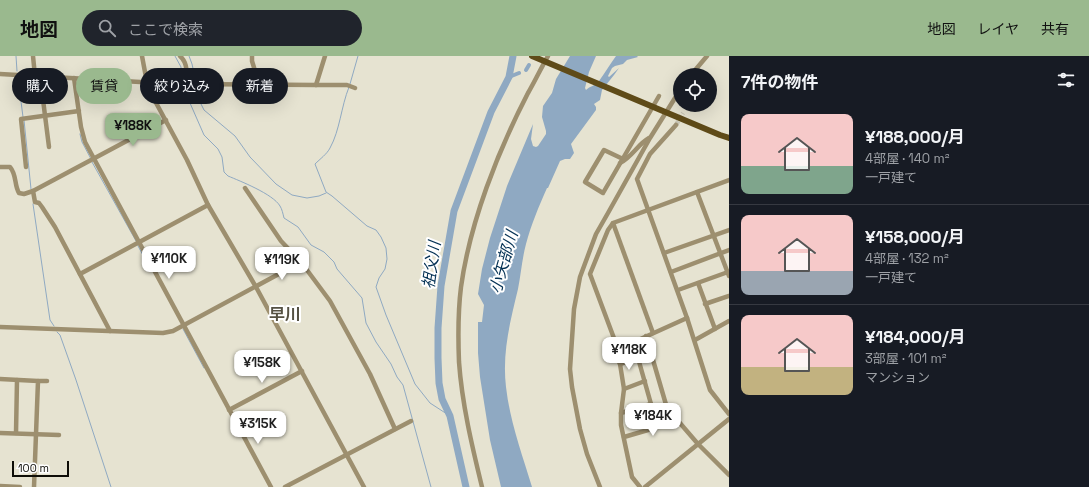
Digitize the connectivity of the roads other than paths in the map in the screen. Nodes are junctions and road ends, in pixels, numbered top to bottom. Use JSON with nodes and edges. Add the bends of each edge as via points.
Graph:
{"nodes":[{"id":1,"x":33,"y":56,"type":"edge"},
{"id":2,"x":142,"y":56,"type":"edge"},
{"id":3,"x":180,"y":56,"type":"edge"},
{"id":4,"x":252,"y":56,"type":"edge"},
{"id":5,"x":325,"y":56,"type":"edge"},
{"id":6,"x":532,"y":56,"type":"edge"},
{"id":7,"x":707,"y":56,"type":"edge"},
{"id":8,"x":548,"y":60,"type":"edge"},
{"id":9,"x":35,"y":68,"type":"edge"},
{"id":10,"x":144,"y":68,"type":"edge"},
{"id":11,"x":186,"y":68,"type":"edge"},
{"id":12,"x":254,"y":68,"type":"edge"},
{"id":13,"x":697,"y":68,"type":"edge"},
{"id":14,"x":0,"y":74,"type":"edge"},
{"id":15,"x":12,"y":75,"type":"edge"},
{"id":16,"x":68,"y":78,"type":"edge"},
{"id":17,"x":74,"y":78,"type":"junction"},
{"id":18,"x":140,"y":82,"type":"edge"},
{"id":19,"x":288,"y":84,"type":"edge"},
{"id":20,"x":316,"y":84,"type":"junction"},
{"id":21,"x":351,"y":86,"type":"dead end"},
{"id":22,"x":659,"y":96,"type":"dead end"},
{"id":23,"x":673,"y":100,"type":"edge"},
{"id":24,"x":43,"y":104,"type":"edge"},
{"id":25,"x":157,"y":104,"type":"edge"},
{"id":26,"x":79,"y":111,"type":"junction"},
{"id":27,"x":664,"y":112,"type":"junction"},
{"id":28,"x":45,"y":116,"type":"junction"},
{"id":29,"x":166,"y":120,"type":"junction"},
{"id":30,"x":676,"y":125,"type":"tunnel mouth"},
{"id":31,"x":650,"y":138,"type":"junction"},
{"id":32,"x":729,"y":138,"type":"edge"},
{"id":33,"x":49,"y":147,"type":"dead end"},
{"id":34,"x":92,"y":160,"type":"junction"},
{"id":35,"x":622,"y":161,"type":"junction"},
{"id":36,"x":0,"y":167,"type":"edge"},
{"id":37,"x":26,"y":167,"type":"dead end"},
{"id":38,"x":729,"y":180,"type":"edge"},
{"id":39,"x":245,"y":188,"type":"dead end"},
{"id":40,"x":31,"y":192,"type":"junction"},
{"id":41,"x":697,"y":192,"type":"junction"},
{"id":42,"x":208,"y":205,"type":"junction"},
{"id":43,"x":648,"y":210,"type":"junction"},
{"id":44,"x":613,"y":223,"type":"junction"},
{"id":45,"x":729,"y":230,"type":"edge"},
{"id":46,"x":714,"y":235,"type":"junction"},
{"id":47,"x":137,"y":243,"type":"junction"},
{"id":48,"x":729,"y":250,"type":"edge"},
{"id":49,"x":664,"y":253,"type":"junction"},
{"id":50,"x":720,"y":253,"type":"junction"},
{"id":51,"x":301,"y":262,"type":"junction"},
{"id":52,"x":671,"y":272,"type":"junction"},
{"id":53,"x":80,"y":274,"type":"junction"},
{"id":54,"x":728,"y":274,"type":"edge"},
{"id":55,"x":698,"y":283,"type":"junction"},
{"id":56,"x":256,"y":287,"type":"junction"},
{"id":57,"x":678,"y":290,"type":"junction"},
{"id":58,"x":729,"y":296,"type":"edge"},
{"id":59,"x":705,"y":304,"type":"junction"},
{"id":60,"x":687,"y":318,"type":"junction"},
{"id":61,"x":729,"y":321,"type":"edge"},
{"id":62,"x":182,"y":326,"type":"junction"},
{"id":63,"x":0,"y":327,"type":"edge"},
{"id":64,"x":715,"y":329,"type":"junction"},
{"id":65,"x":110,"y":331,"type":"junction"},
{"id":66,"x":653,"y":333,"type":"junction"},
{"id":67,"x":646,"y":336,"type":"junction"},
{"id":68,"x":695,"y":340,"type":"junction"},
{"id":69,"x":632,"y":342,"type":"junction"},
{"id":70,"x":618,"y":349,"type":"junction"},
{"id":71,"x":638,"y":358,"type":"junction"},
{"id":72,"x":620,"y":364,"type":"junction"},
{"id":73,"x":302,"y":371,"type":"junction"},
{"id":74,"x":0,"y":380,"type":"edge"},
{"id":75,"x":17,"y":380,"type":"junction"},
{"id":76,"x":38,"y":381,"type":"junction"},
{"id":77,"x":48,"y":381,"type":"dead end"},
{"id":78,"x":645,"y":381,"type":"junction"},
{"id":79,"x":624,"y":389,"type":"junction"},
{"id":80,"x":651,"y":404,"type":"junction"},
{"id":81,"x":229,"y":410,"type":"junction"},
{"id":82,"x":621,"y":413,"type":"junction"},
{"id":83,"x":671,"y":413,"type":"junction"},
{"id":84,"x":729,"y":414,"type":"edge"},
{"id":85,"x":729,"y":419,"type":"edge"},
{"id":86,"x":411,"y":421,"type":"dead end"},
{"id":87,"x":658,"y":422,"type":"junction"},
{"id":88,"x":395,"y":429,"type":"junction"},
{"id":89,"x":0,"y":433,"type":"edge"},
{"id":90,"x":16,"y":433,"type":"junction"},
{"id":91,"x":36,"y":434,"type":"junction"},
{"id":92,"x":59,"y":435,"type":"dead end"},
{"id":93,"x":624,"y":436,"type":"junction"},
{"id":94,"x":698,"y":444,"type":"junction"},
{"id":95,"x":346,"y":454,"type":"junction"},
{"id":96,"x":729,"y":475,"type":"edge"},
{"id":97,"x":0,"y":486,"type":"edge"},
{"id":98,"x":20,"y":487,"type":"edge"},
{"id":99,"x":34,"y":487,"type":"edge"},
{"id":100,"x":271,"y":487,"type":"edge"},
{"id":101,"x":285,"y":487,"type":"edge"},
{"id":102,"x":364,"y":487,"type":"edge"},
{"id":103,"x":482,"y":487,"type":"edge"},
{"id":104,"x":600,"y":487,"type":"edge"},
{"id":105,"x":640,"y":487,"type":"edge"},
{"id":106,"x":645,"y":487,"type":"edge"}],
"edges":[{"from":1,"to":9,"type":"street"},
{"from":2,"to":10,"type":"street"},
{"from":3,"to":11,"type":"street"},
{"from":4,"to":12,"type":"street"},
{"from":5,"to":20,"type":"street"},
{"from":6,"to":8,"type":"main road"},
{"from":7,"to":13,"type":"street"},
{"from":8,"to":27,"type":"main road"},
{"from":8,"to":103,"type":"street","via":[[518,113],[493,172],[473,232],[461,288],[459,343],[462,391]]},
{"from":14,"to":15,"type":"street"},
{"from":16,"to":17,"type":"street"},
{"from":17,"to":18,"type":"street"},
{"from":17,"to":26,"type":"street"},
{"from":19,"to":20,"type":"street"},
{"from":20,"to":21,"type":"street"},
{"from":22,"to":35,"type":"street"},
{"from":23,"to":27,"type":"street"},
{"from":24,"to":28,"type":"street"},
{"from":25,"to":29,"type":"street"},
{"from":26,"to":28,"type":"street"},
{"from":26,"to":34,"type":"street","via":[[81,127]]},
{"from":27,"to":31,"type":"street"},
{"from":27,"to":32,"type":"main road"},
{"from":28,"to":33,"type":"street"},
{"from":28,"to":37,"type":"street","via":[[20,119]]},
{"from":29,"to":34,"type":"street"},
{"from":29,"to":42,"type":"street"},
{"from":30,"to":43,"type":"street","via":[[650,154],[636,179]]},
{"from":31,"to":35,"type":"street"},
{"from":31,"to":104,"type":"street","via":[[596,234],[580,277],[574,309],[570,370],[572,387],[580,429]]},
{"from":34,"to":40,"type":"street"},
{"from":34,"to":47,"type":"street"},
{"from":35,"to":35,"type":"street","via":[[603,193],[585,182],[604,150]]},
{"from":36,"to":40,"type":"street","via":[[10,167],[14,171],[16,189],[19,193]]},
{"from":38,"to":41,"type":"street"},
{"from":39,"to":51,"type":"street","via":[[281,241]]},
{"from":40,"to":53,"type":"street"},
{"from":41,"to":43,"type":"street"},
{"from":41,"to":46,"type":"street"},
{"from":42,"to":47,"type":"street"},
{"from":42,"to":56,"type":"street"},
{"from":43,"to":44,"type":"street"},
{"from":43,"to":49,"type":"street"},
{"from":44,"to":66,"type":"street"},
{"from":44,"to":70,"type":"street","via":[[590,274]]},
{"from":45,"to":46,"type":"street"},
{"from":46,"to":49,"type":"street"},
{"from":46,"to":50,"type":"street"},
{"from":47,"to":53,"type":"street"},
{"from":47,"to":62,"type":"street"},
{"from":48,"to":50,"type":"street"},
{"from":49,"to":52,"type":"street"},
{"from":50,"to":52,"type":"street"},
{"from":50,"to":54,"type":"street"},
{"from":51,"to":56,"type":"street"},
{"from":51,"to":88,"type":"street","via":[[330,301],[364,362]]},
{"from":52,"to":57,"type":"street"},
{"from":53,"to":65,"type":"street"},
{"from":54,"to":55,"type":"street"},
{"from":55,"to":57,"type":"street"},
{"from":55,"to":59,"type":"street"},
{"from":56,"to":62,"type":"street"},
{"from":56,"to":73,"type":"street"},
{"from":57,"to":60,"type":"street"},
{"from":58,"to":59,"type":"street"},
{"from":59,"to":64,"type":"street"},
{"from":60,"to":66,"type":"street"},
{"from":60,"to":68,"type":"street"},
{"from":61,"to":64,"type":"street"},
{"from":62,"to":65,"type":"street","via":[[163,333]]},
{"from":62,"to":81,"type":"street"},
{"from":63,"to":65,"type":"street"},
{"from":64,"to":68,"type":"street"},
{"from":66,"to":67,"type":"street"},
{"from":67,"to":69,"type":"street"},
{"from":67,"to":83,"type":"street","via":[[667,408]]},
{"from":68,"to":84,"type":"street","via":[[710,390]]},
{"from":69,"to":70,"type":"street"},
{"from":69,"to":71,"type":"street"},
{"from":70,"to":72,"type":"street","via":[[614,351]]},
{"from":71,"to":72,"type":"street"},
{"from":71,"to":78,"type":"street"},
{"from":72,"to":79,"type":"street"},
{"from":73,"to":81,"type":"street"},
{"from":73,"to":95,"type":"street"},
{"from":74,"to":75,"type":"street"},
{"from":75,"to":76,"type":"street"},
{"from":75,"to":90,"type":"street"},
{"from":76,"to":77,"type":"street"},
{"from":76,"to":91,"type":"street"},
{"from":78,"to":79,"type":"street"},
{"from":78,"to":80,"type":"street"},
{"from":79,"to":82,"type":"street"},
{"from":80,"to":82,"type":"street"},
{"from":80,"to":87,"type":"street"},
{"from":81,"to":100,"type":"street"},
{"from":82,"to":93,"type":"street"},
{"from":83,"to":87,"type":"street"},
{"from":83,"to":94,"type":"street"},
{"from":85,"to":94,"type":"street"},
{"from":86,"to":88,"type":"street"},
{"from":87,"to":93,"type":"street","via":[[648,430]]},
{"from":88,"to":95,"type":"street"},
{"from":89,"to":90,"type":"street"},
{"from":90,"to":91,"type":"street"},
{"from":91,"to":92,"type":"street"},
{"from":91,"to":99,"type":"street"},
{"from":93,"to":105,"type":"street","via":[[632,477]]},
{"from":94,"to":96,"type":"street"},
{"from":94,"to":106,"type":"street"},
{"from":95,"to":101,"type":"street"},
{"from":95,"to":102,"type":"street"},
{"from":97,"to":98,"type":"street"}]}
